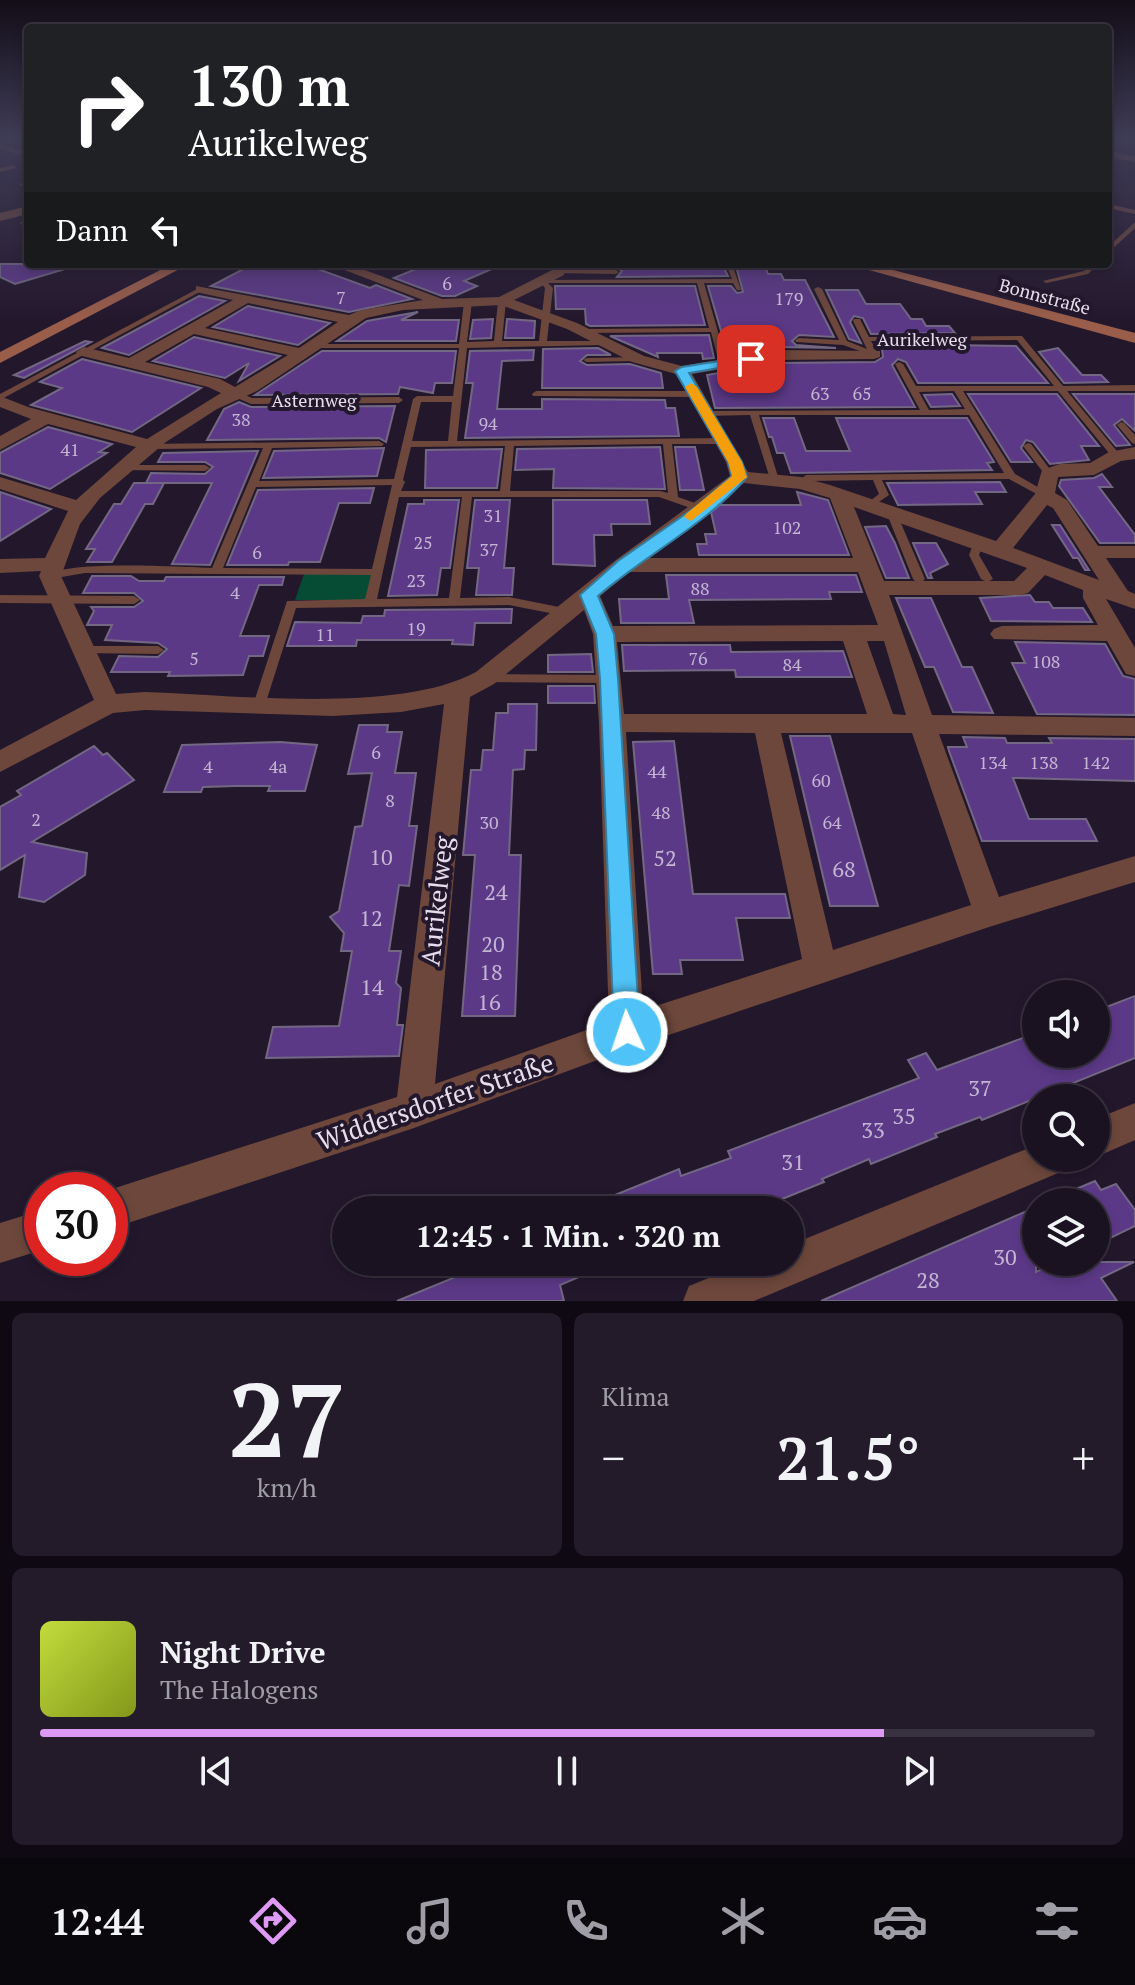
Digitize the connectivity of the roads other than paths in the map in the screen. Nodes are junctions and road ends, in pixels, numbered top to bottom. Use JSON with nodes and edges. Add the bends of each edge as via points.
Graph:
{"nodes":[{"id":1,"x":1112,"y":207,"type":"edge"},
{"id":2,"x":24,"y":211,"type":"edge"},
{"id":3,"x":1135,"y":212,"type":"edge"},
{"id":4,"x":3,"y":214,"type":"edge"},
{"id":5,"x":1135,"y":224,"type":"edge"},
{"id":6,"x":1112,"y":247,"type":"edge"},
{"id":7,"x":174,"y":268,"type":"edge"},
{"id":8,"x":347,"y":268,"type":"edge"},
{"id":9,"x":731,"y":268,"type":"edge"},
{"id":10,"x":869,"y":268,"type":"edge"},
{"id":11,"x":1091,"y":268,"type":"edge"},
{"id":12,"x":559,"y":272,"type":"joint"},
{"id":13,"x":616,"y":272,"type":"dead end"},
{"id":14,"x":542,"y":281,"type":"junction"},
{"id":15,"x":700,"y":281,"type":"junction"},
{"id":16,"x":1046,"y":281,"type":"dead end"},
{"id":17,"x":201,"y":289,"type":"joint"},
{"id":18,"x":818,"y":289,"type":"dead end"},
{"id":19,"x":247,"y":298,"type":"junction"},
{"id":20,"x":502,"y":301,"type":"junction"},
{"id":21,"x":468,"y":302,"type":"junction"},
{"id":22,"x":444,"y":304,"type":"junction"},
{"id":23,"x":544,"y":317,"type":"junction"},
{"id":24,"x":349,"y":320,"type":"junction"},
{"id":25,"x":857,"y":321,"type":"dead end"},
{"id":26,"x":191,"y":329,"type":"junction"},
{"id":27,"x":714,"y":330,"type":"junction"},
{"id":28,"x":582,"y":331,"type":"junction"},
{"id":29,"x":1135,"y":338,"type":"edge"},
{"id":30,"x":799,"y":340,"type":"dead end"},
{"id":31,"x":601,"y":343,"type":"junction"},
{"id":32,"x":844,"y":343,"type":"junction"},
{"id":33,"x":498,"y":344,"type":"junction"},
{"id":34,"x":543,"y":344,"type":"junction"},
{"id":35,"x":463,"y":345,"type":"junction"},
{"id":36,"x":870,"y":346,"type":"junction"},
{"id":37,"x":307,"y":350,"type":"junction"},
{"id":38,"x":84,"y":352,"type":"junction"},
{"id":39,"x":0,"y":358,"type":"edge"},
{"id":40,"x":638,"y":359,"type":"junction"},
{"id":41,"x":587,"y":360,"type":"dead end"},
{"id":42,"x":131,"y":363,"type":"junction"},
{"id":43,"x":723,"y":363,"type":"junction"},
{"id":44,"x":899,"y":364,"type":"dead end"},
{"id":45,"x":682,"y":371,"type":"junction"},
{"id":46,"x":1061,"y":388,"type":"junction"},
{"id":47,"x":1135,"y":388,"type":"edge"},
{"id":48,"x":913,"y":389,"type":"junction"},
{"id":49,"x":957,"y":389,"type":"junction"},
{"id":50,"x":231,"y":392,"type":"junction"},
{"id":51,"x":536,"y":394,"type":"dead end"},
{"id":52,"x":0,"y":399,"type":"edge"},
{"id":53,"x":457,"y":399,"type":"junction"},
{"id":54,"x":399,"y":400,"type":"dead end"},
{"id":55,"x":701,"y":404,"type":"junction"},
{"id":56,"x":926,"y":412,"type":"junction"},
{"id":57,"x":972,"y":412,"type":"junction"},
{"id":58,"x":754,"y":413,"type":"junction"},
{"id":59,"x":45,"y":418,"type":"junction"},
{"id":60,"x":1121,"y":425,"type":"dead end"},
{"id":61,"x":667,"y":441,"type":"junction"},
{"id":62,"x":723,"y":441,"type":"junction"},
{"id":63,"x":452,"y":442,"type":"junction"},
{"id":64,"x":510,"y":442,"type":"junction"},
{"id":65,"x":0,"y":444,"type":"edge"},
{"id":66,"x":379,"y":444,"type":"dead end"},
{"id":67,"x":409,"y":444,"type":"junction"},
{"id":68,"x":269,"y":445,"type":"junction"},
{"id":69,"x":152,"y":446,"type":"junction"},
{"id":70,"x":1028,"y":446,"type":"dead end"},
{"id":71,"x":1130,"y":452,"type":"edge"},
{"id":72,"x":123,"y":468,"type":"junction"},
{"id":73,"x":205,"y":468,"type":"dead end"},
{"id":74,"x":1011,"y":476,"type":"junction"},
{"id":75,"x":740,"y":477,"type":"junction"},
{"id":76,"x":876,"y":477,"type":"junction"},
{"id":77,"x":774,"y":480,"type":"junction"},
{"id":78,"x":400,"y":482,"type":"junction"},
{"id":79,"x":0,"y":483,"type":"edge"},
{"id":80,"x":801,"y":483,"type":"junction"},
{"id":81,"x":253,"y":484,"type":"junction"},
{"id":82,"x":1047,"y":484,"type":"junction"},
{"id":83,"x":397,"y":494,"type":"junction"},
{"id":84,"x":467,"y":494,"type":"junction"},
{"id":85,"x":505,"y":494,"type":"junction"},
{"id":86,"x":839,"y":495,"type":"junction"},
{"id":87,"x":673,"y":497,"type":"junction"},
{"id":88,"x":870,"y":505,"type":"junction"},
{"id":89,"x":80,"y":508,"type":"junction"},
{"id":90,"x":702,"y":509,"type":"junction"},
{"id":91,"x":892,"y":514,"type":"junction"},
{"id":92,"x":979,"y":542,"type":"junction"},
{"id":93,"x":1000,"y":550,"type":"junction"},
{"id":94,"x":1093,"y":552,"type":"junction"},
{"id":95,"x":1135,"y":552,"type":"edge"},
{"id":96,"x":624,"y":565,"type":"junction"},
{"id":97,"x":867,"y":565,"type":"junction"},
{"id":98,"x":0,"y":566,"type":"edge"},
{"id":99,"x":1041,"y":567,"type":"junction"},
{"id":100,"x":52,"y":570,"type":"junction"},
{"id":101,"x":216,"y":571,"type":"junction"},
{"id":102,"x":377,"y":572,"type":"junction"},
{"id":103,"x":919,"y":579,"type":"dead end"},
{"id":104,"x":987,"y":579,"type":"dead end"},
{"id":105,"x":1094,"y":587,"type":"junction"},
{"id":106,"x":874,"y":588,"type":"junction"},
{"id":107,"x":589,"y":595,"type":"junction"},
{"id":108,"x":0,"y":599,"type":"edge"},
{"id":109,"x":1128,"y":599,"type":"edge"},
{"id":110,"x":62,"y":600,"type":"junction"},
{"id":111,"x":134,"y":600,"type":"dead end"},
{"id":112,"x":454,"y":602,"type":"junction"},
{"id":113,"x":370,"y":603,"type":"junction"},
{"id":114,"x":565,"y":612,"type":"junction"},
{"id":115,"x":852,"y":633,"type":"junction"},
{"id":116,"x":893,"y":633,"type":"junction"},
{"id":117,"x":1113,"y":633,"type":"junction"},
{"id":118,"x":605,"y":634,"type":"junction"},
{"id":119,"x":1002,"y":634,"type":"dead end"},
{"id":120,"x":85,"y":650,"type":"junction"},
{"id":121,"x":158,"y":650,"type":"dead end"},
{"id":122,"x":1135,"y":668,"type":"edge"},
{"id":123,"x":485,"y":678,"type":"junction"},
{"id":124,"x":609,"y":679,"type":"junction"},
{"id":125,"x":458,"y":693,"type":"junction"},
{"id":126,"x":108,"y":704,"type":"junction"},
{"id":127,"x":259,"y":705,"type":"junction"},
{"id":128,"x":612,"y":723,"type":"junction"},
{"id":129,"x":766,"y":723,"type":"junction"},
{"id":130,"x":883,"y":723,"type":"junction"},
{"id":131,"x":922,"y":724,"type":"junction"},
{"id":132,"x":1135,"y":727,"type":"edge"},
{"id":133,"x":0,"y":762,"type":"edge"},
{"id":134,"x":1132,"y":873,"type":"edge"},
{"id":135,"x":989,"y":913,"type":"junction"},
{"id":136,"x":821,"y":970,"type":"junction"},
{"id":137,"x":627,"y":1032,"type":"junction"},
{"id":138,"x":414,"y":1110,"type":"junction"},
{"id":139,"x":1135,"y":1121,"type":"edge"},
{"id":140,"x":1110,"y":1132,"type":"edge"},
{"id":141,"x":1022,"y":1170,"type":"edge"},
{"id":142,"x":128,"y":1203,"type":"edge"},
{"id":143,"x":24,"y":1236,"type":"edge"},
{"id":144,"x":0,"y":1243,"type":"edge"},
{"id":145,"x":704,"y":1301,"type":"edge"}],
"edges":[{"from":1,"to":3,"type":"lane"},
{"from":2,"to":4,"type":"street"},
{"from":5,"to":6,"type":"lane"},
{"from":7,"to":39,"type":"main road"},
{"from":8,"to":22,"type":"street"},
{"from":9,"to":15,"type":"lane","via":[[737,285]]},
{"from":10,"to":29,"type":"main road","name":"Bonnstraße"},
{"from":11,"to":16,"type":"lane"},
{"from":12,"to":13,"type":"lane"},
{"from":12,"to":14,"type":"street"},
{"from":14,"to":15,"type":"lane"},
{"from":14,"to":20,"type":"street"},
{"from":14,"to":23,"type":"lane","via":[[549,288]]},
{"from":15,"to":27,"type":"lane"},
{"from":17,"to":19,"type":"street","name":"Asternweg"},
{"from":17,"to":38,"type":"lane"},
{"from":18,"to":32,"type":"lane","name":"Aurikelweg"},
{"from":19,"to":24,"type":"street","name":"Asternweg"},
{"from":19,"to":26,"type":"street"},
{"from":20,"to":21,"type":"street","name":"Asternweg"},
{"from":20,"to":23,"type":"street","name":"Asternweg"},
{"from":20,"to":33,"type":"lane"},
{"from":21,"to":22,"type":"street","name":"Asternweg"},
{"from":21,"to":35,"type":"lane"},
{"from":22,"to":24,"type":"street","name":"Asternweg","via":[[378,309]]},
{"from":23,"to":28,"type":"street","name":"Asternweg"},
{"from":23,"to":34,"type":"lane"},
{"from":24,"to":37,"type":"street","name":"Asternweg"},
{"from":25,"to":36,"type":"lane"},
{"from":26,"to":37,"type":"street","name":"Asternweg"},
{"from":26,"to":42,"type":"street"},
{"from":27,"to":28,"type":"lane"},
{"from":27,"to":43,"type":"lane"},
{"from":28,"to":31,"type":"street","name":"Asternweg"},
{"from":30,"to":32,"type":"lane"},
{"from":31,"to":34,"type":"lane","name":"Asternweg"},
{"from":31,"to":40,"type":"street","name":"Asternweg"},
{"from":32,"to":36,"type":"lane","name":"Aurikelweg"},
{"from":33,"to":34,"type":"lane","name":"Asternweg"},
{"from":33,"to":35,"type":"lane","name":"Asternweg"},
{"from":35,"to":37,"type":"lane","name":"Asternweg"},
{"from":35,"to":53,"type":"lane"},
{"from":36,"to":43,"type":"street","name":"Asternweg"},
{"from":36,"to":46,"type":"lane","name":"Aurikelweg","via":[[1019,338]]},
{"from":37,"to":50,"type":"street","name":"Asternweg","via":[[251,387]]},
{"from":38,"to":42,"type":"street","name":"Asternweg"},
{"from":38,"to":52,"type":"lane"},
{"from":40,"to":41,"type":"lane"},
{"from":40,"to":45,"type":"street","name":"Asternweg"},
{"from":42,"to":50,"type":"street","name":"Asternweg"},
{"from":43,"to":45,"type":"street","name":"Asternweg"},
{"from":44,"to":48,"type":"lane","name":"Aurikelweg"},
{"from":45,"to":55,"type":"street"},
{"from":46,"to":47,"type":"lane"},
{"from":46,"to":49,"type":"lane"},
{"from":46,"to":71,"type":"lane","name":"Aurikelweg"},
{"from":48,"to":49,"type":"lane"},
{"from":48,"to":56,"type":"lane","name":"Aurikelweg"},
{"from":49,"to":57,"type":"lane"},
{"from":50,"to":54,"type":"lane","name":"Asternweg","via":[[251,401]]},
{"from":50,"to":69,"type":"street","name":"Asternweg"},
{"from":51,"to":55,"type":"lane"},
{"from":52,"to":59,"type":"street"},
{"from":53,"to":63,"type":"lane"},
{"from":53,"to":67,"type":"lane","via":[[417,399]]},
{"from":55,"to":58,"type":"lane"},
{"from":55,"to":62,"type":"street"},
{"from":56,"to":57,"type":"lane"},
{"from":56,"to":58,"type":"lane"},
{"from":57,"to":74,"type":"lane"},
{"from":58,"to":77,"type":"lane"},
{"from":59,"to":65,"type":"street"},
{"from":59,"to":69,"type":"street"},
{"from":60,"to":71,"type":"lane"},
{"from":61,"to":62,"type":"lane"},
{"from":61,"to":64,"type":"lane"},
{"from":61,"to":87,"type":"lane"},
{"from":62,"to":75,"type":"street"},
{"from":63,"to":64,"type":"lane"},
{"from":63,"to":67,"type":"lane"},
{"from":64,"to":85,"type":"lane"},
{"from":66,"to":68,"type":"lane"},
{"from":67,"to":78,"type":"lane"},
{"from":68,"to":69,"type":"lane"},
{"from":68,"to":81,"type":"lane"},
{"from":69,"to":72,"type":"street","name":"Asternweg"},
{"from":70,"to":82,"type":"lane"},
{"from":71,"to":82,"type":"street","via":[[1094,469],[1060,470]]},
{"from":72,"to":73,"type":"lane"},
{"from":72,"to":89,"type":"street","name":"Asternweg"},
{"from":74,"to":76,"type":"lane"},
{"from":74,"to":82,"type":"lane"},
{"from":75,"to":77,"type":"street"},
{"from":75,"to":90,"type":"street"},
{"from":76,"to":80,"type":"lane","via":[[806,478]]},
{"from":76,"to":88,"type":"lane","via":[[884,495]]},
{"from":77,"to":80,"type":"street"},
{"from":78,"to":81,"type":"lane"},
{"from":78,"to":83,"type":"lane"},
{"from":79,"to":89,"type":"street"},
{"from":80,"to":86,"type":"street"},
{"from":81,"to":101,"type":"lane"},
{"from":82,"to":93,"type":"street"},
{"from":82,"to":94,"type":"street"},
{"from":83,"to":84,"type":"lane"},
{"from":83,"to":102,"type":"lane"},
{"from":84,"to":85,"type":"lane"},
{"from":84,"to":112,"type":"lane"},
{"from":85,"to":87,"type":"lane"},
{"from":86,"to":88,"type":"street"},
{"from":86,"to":97,"type":"street"},
{"from":87,"to":90,"type":"lane"},
{"from":88,"to":91,"type":"street"},
{"from":89,"to":100,"type":"street","name":"Asternweg","via":[[63,535]]},
{"from":90,"to":96,"type":"street"},
{"from":91,"to":92,"type":"street"},
{"from":91,"to":103,"type":"lane"},
{"from":92,"to":93,"type":"street"},
{"from":92,"to":104,"type":"lane","via":[[974,555]]},
{"from":93,"to":99,"type":"street"},
{"from":94,"to":95,"type":"street"},
{"from":94,"to":109,"type":"street"},
{"from":96,"to":97,"type":"street"},
{"from":96,"to":107,"type":"street"},
{"from":97,"to":106,"type":"street"},
{"from":98,"to":100,"type":"street"},
{"from":99,"to":105,"type":"street"},
{"from":99,"to":106,"type":"street","via":[[1020,588]]},
{"from":100,"to":101,"type":"lane"},
{"from":100,"to":110,"type":"street"},
{"from":101,"to":102,"type":"lane"},
{"from":102,"to":113,"type":"lane"},
{"from":105,"to":109,"type":"street"},
{"from":105,"to":117,"type":"street","via":[[1094,598]]},
{"from":106,"to":116,"type":"street"},
{"from":107,"to":114,"type":"street"},
{"from":107,"to":118,"type":"street"},
{"from":108,"to":110,"type":"lane"},
{"from":110,"to":111,"type":"lane"},
{"from":110,"to":120,"type":"street"},
{"from":112,"to":113,"type":"lane"},
{"from":112,"to":114,"type":"lane","via":[[509,601]]},
{"from":113,"to":127,"type":"lane","via":[[291,604]]},
{"from":114,"to":123,"type":"street"},
{"from":115,"to":116,"type":"street"},
{"from":115,"to":118,"type":"street"},
{"from":115,"to":130,"type":"street"},
{"from":116,"to":131,"type":"street"},
{"from":117,"to":119,"type":"street"},
{"from":117,"to":122,"type":"street"},
{"from":118,"to":124,"type":"street"},
{"from":120,"to":121,"type":"lane"},
{"from":120,"to":126,"type":"street"},
{"from":123,"to":124,"type":"lane"},
{"from":123,"to":125,"type":"street"},
{"from":124,"to":128,"type":"street"},
{"from":125,"to":127,"type":"street","via":[[401,703]]},
{"from":125,"to":138,"type":"street","name":"Aurikelweg"},
{"from":126,"to":127,"type":"street"},
{"from":126,"to":133,"type":"street"},
{"from":128,"to":129,"type":"street"},
{"from":128,"to":137,"type":"street"},
{"from":129,"to":130,"type":"street"},
{"from":129,"to":136,"type":"street"},
{"from":130,"to":131,"type":"street"},
{"from":131,"to":132,"type":"street"},
{"from":131,"to":135,"type":"street"},
{"from":134,"to":135,"type":"street","name":"Widdersdorfer Straße"},
{"from":135,"to":136,"type":"street","name":"Widdersdorfer Straße"},
{"from":136,"to":137,"type":"street","name":"Widdersdorfer Straße"},
{"from":137,"to":138,"type":"street","name":"Widdersdorfer Straße"},
{"from":138,"to":142,"type":"street","name":"Widdersdorfer Straße"},
{"from":139,"to":140,"type":"street"},
{"from":141,"to":145,"type":"street"},
{"from":143,"to":144,"type":"street"}]}
